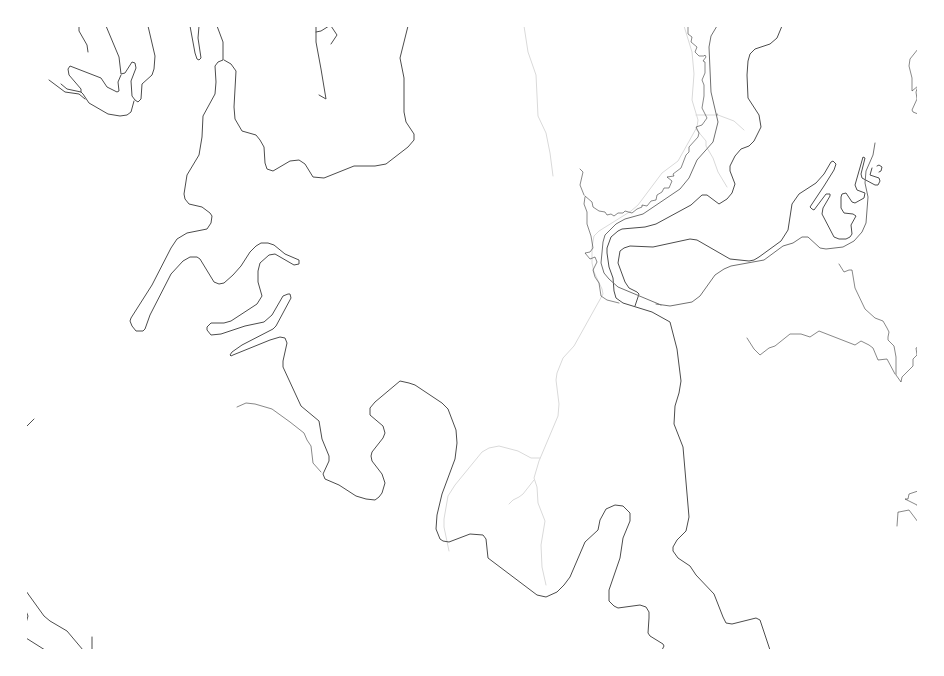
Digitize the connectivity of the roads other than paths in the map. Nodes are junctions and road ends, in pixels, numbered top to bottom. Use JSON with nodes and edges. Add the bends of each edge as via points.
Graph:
{"nodes":[{"id":1,"x":79,"y":26,"type":"edge"},
{"id":2,"x":106,"y":26,"type":"edge"},
{"id":3,"x":148,"y":26,"type":"edge"},
{"id":4,"x":190,"y":26,"type":"edge"},
{"id":5,"x":199,"y":26,"type":"edge"},
{"id":6,"x":216,"y":26,"type":"edge"},
{"id":7,"x":316,"y":26,"type":"edge"},
{"id":8,"x":330,"y":26,"type":"edge"},
{"id":9,"x":408,"y":26,"type":"edge"},
{"id":10,"x":782,"y":26,"type":"edge"},
{"id":11,"x":316,"y":32,"type":"junction"},
{"id":12,"x":331,"y":44,"type":"dead end"},
{"id":13,"x":88,"y":52,"type":"dead end"},
{"id":14,"x":223,"y":60,"type":"junction"},
{"id":15,"x":121,"y":74,"type":"junction"},
{"id":16,"x":50,"y":80,"type":"dead end"},
{"id":17,"x":61,"y":84,"type":"dead end"},
{"id":18,"x":64,"y":88,"type":"junction"},
{"id":19,"x":65,"y":92,"type":"junction"},
{"id":20,"x":81,"y":92,"type":"junction"},
{"id":21,"x":319,"y":95,"type":"dead end"},
{"id":22,"x":85,"y":99,"type":"junction"},
{"id":23,"x":135,"y":100,"type":"junction"},
{"id":24,"x":877,"y":166,"type":"dead end"},
{"id":25,"x":872,"y":168,"type":"dead end"},
{"id":26,"x":878,"y":172,"type":"dead end"},
{"id":27,"x":634,"y":307,"type":"junction"},
{"id":28,"x":34,"y":419,"type":"dead end"},
{"id":29,"x":26,"y":427,"type":"edge"},
{"id":30,"x":26,"y":591,"type":"edge"},
{"id":31,"x":26,"y":611,"type":"edge"},
{"id":32,"x":26,"y":623,"type":"edge"},
{"id":33,"x":92,"y":637,"type":"dead end"},
{"id":34,"x":26,"y":638,"type":"edge"},
{"id":35,"x":45,"y":650,"type":"edge"},
{"id":36,"x":82,"y":650,"type":"edge"},
{"id":37,"x":92,"y":650,"type":"edge"},
{"id":38,"x":662,"y":650,"type":"edge"},
{"id":39,"x":770,"y":650,"type":"edge"}],
"edges":[{"from":1,"to":13,"type":"street"},
{"from":2,"to":15,"type":"street","via":[[119,57]]},
{"from":3,"to":23,"type":"street","via":[[155,56],[154,73],[142,84],[140,100]]},
{"from":4,"to":5,"type":"street","via":[[199,60]]},
{"from":6,"to":14,"type":"street","via":[[223,42]]},
{"from":7,"to":11,"type":"street"},
{"from":8,"to":11,"type":"street"},
{"from":8,"to":12,"type":"street","via":[[337,35]]},
{"from":9,"to":14,"type":"street","via":[[400,58],[404,78],[404,112],[406,122],[414,134],[414,140],[386,164],[354,166],[324,178],[313,177],[305,164],[299,160],[273,171],[267,169],[264,163],[264,147],[260,140],[242,131],[235,119],[236,71],[231,64]]},
{"from":10,"to":27,"type":"street","via":[[777,38],[750,54],[747,74],[748,98],[759,115],[761,127],[754,141],[738,153],[730,166],[735,184],[732,193],[719,204],[706,195],[699,196],[691,205],[656,224],[622,229],[611,237],[607,248],[614,291],[617,299]]},
{"from":11,"to":21,"type":"street","via":[[326,99]]},
{"from":14,"to":38,"type":"street","via":[[215,66],[215,94],[203,116],[199,155],[187,175],[184,194],[186,202],[206,209],[212,216],[211,223],[206,229],[187,233],[174,243],[130,324],[136,331],[145,329],[171,274],[190,257],[197,257],[218,284],[224,283],[233,275],[250,252],[261,244],[274,245],[285,254],[299,260],[299,264],[294,265],[274,254],[269,255],[260,263],[258,271],[262,296],[257,304],[231,321],[211,323],[207,330],[211,335],[221,334],[264,322],[272,315],[283,296],[290,294],[291,298],[273,329],[242,345],[230,355],[270,340],[286,338],[282,364],[301,406],[319,421],[329,461],[323,474],[325,479],[356,496],[370,500],[379,497],[385,482],[371,456],[385,434],[383,426],[370,415],[370,408],[400,381],[416,385],[448,409],[456,430],[455,459],[437,516],[436,529],[440,539],[449,542],[470,534],[483,535],[486,539],[488,558],[537,595],[546,597],[557,592],[570,577],[585,542],[598,530],[606,509],[615,505],[623,506],[630,513],[630,521],[609,590],[609,601],[621,609],[646,607],[649,612],[648,635],[663,644]]},
{"from":15,"to":20,"type":"street","via":[[117,92],[107,87],[101,78],[70,66],[69,75]]},
{"from":15,"to":23,"type":"street","via":[[134,62],[136,68],[131,81]]},
{"from":16,"to":19,"type":"street"},
{"from":17,"to":18,"type":"street"},
{"from":18,"to":19,"type":"street"},
{"from":18,"to":20,"type":"street"},
{"from":19,"to":22,"type":"street","via":[[79,94]]},
{"from":20,"to":22,"type":"street"},
{"from":22,"to":23,"type":"street","via":[[104,111],[120,116],[131,112]]},
{"from":24,"to":26,"type":"street","via":[[879,164],[882,167]]},
{"from":25,"to":27,"type":"street","via":[[870,176],[877,176],[880,180],[878,185],[862,178],[864,157],[855,185],[865,197],[855,202],[846,194],[842,194],[841,197],[842,212],[856,216],[851,225],[850,237],[839,239],[834,236],[822,214],[830,194],[826,194],[814,210],[810,207],[834,170],[836,164],[833,161],[816,183],[799,194],[792,204],[788,230],[782,241],[754,260],[730,259],[697,240],[690,239],[653,247],[624,248],[620,251],[618,263],[629,288],[639,294]]},
{"from":27,"to":39,"type":"street","via":[[670,322],[677,349],[681,381],[674,424],[683,447],[689,517],[686,531],[677,540],[673,551],[714,594],[726,623],[756,618],[760,620]]},
{"from":28,"to":29,"type":"street"},
{"from":30,"to":36,"type":"street","via":[[44,616],[67,631]]},
{"from":31,"to":32,"type":"street"},
{"from":33,"to":37,"type":"street"},
{"from":34,"to":35,"type":"street"}]}
